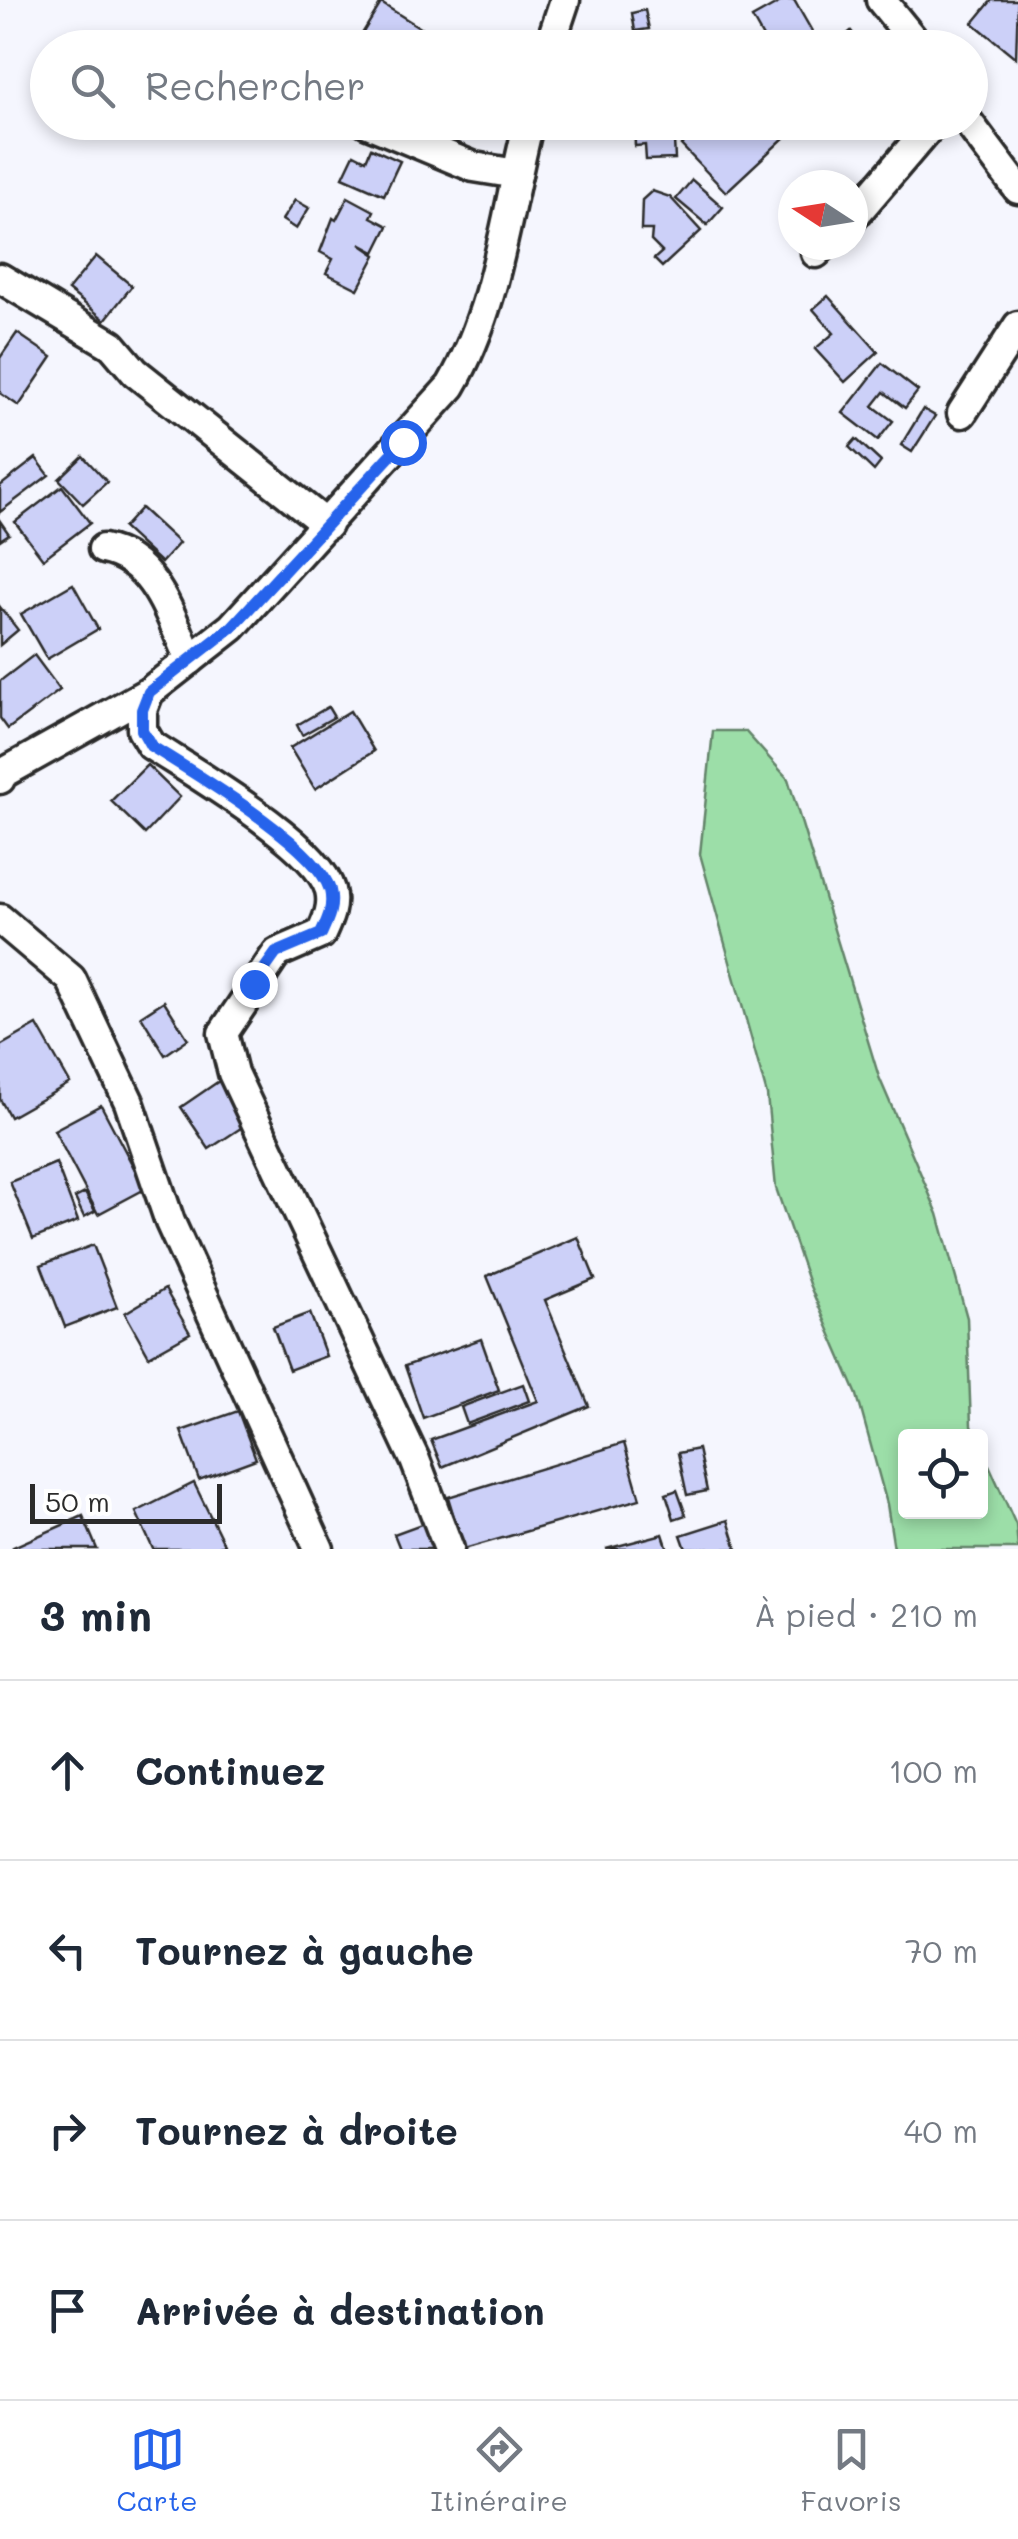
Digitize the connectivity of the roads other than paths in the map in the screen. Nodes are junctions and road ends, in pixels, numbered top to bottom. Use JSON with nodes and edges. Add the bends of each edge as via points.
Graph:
{"nodes":[{"id":1,"x":565,"y":0,"type":"edge"},
{"id":2,"x":881,"y":0,"type":"edge"},
{"id":3,"x":555,"y":30,"type":"edge"},
{"id":4,"x":905,"y":30,"type":"edge"},
{"id":5,"x":409,"y":140,"type":"edge"},
{"id":6,"x":526,"y":140,"type":"edge"},
{"id":7,"x":919,"y":140,"type":"edge"},
{"id":8,"x":986,"y":140,"type":"edge"},
{"id":9,"x":1008,"y":163,"type":"edge"},
{"id":10,"x":517,"y":174,"type":"junction"},
{"id":11,"x":1018,"y":189,"type":"edge"},
{"id":12,"x":868,"y":199,"type":"edge"},
{"id":13,"x":0,"y":278,"type":"edge"},
{"id":14,"x":1018,"y":326,"type":"edge"},
{"id":15,"x":962,"y":413,"type":"dead end"},
{"id":16,"x":327,"y":525,"type":"junction"},
{"id":17,"x":103,"y":549,"type":"dead end"},
{"id":18,"x":190,"y":660,"type":"junction"},
{"id":19,"x":149,"y":692,"type":"junction"},
{"id":20,"x":0,"y":779,"type":"edge"},
{"id":21,"x":0,"y":918,"type":"edge"},
{"id":22,"x":318,"y":1549,"type":"edge"},
{"id":23,"x":449,"y":1549,"type":"edge"}],
"edges":[{"from":1,"to":3,"type":"street"},
{"from":2,"to":4,"type":"street"},
{"from":5,"to":10,"type":"street","via":[[474,167]]},
{"from":6,"to":10,"type":"street"},
{"from":7,"to":12,"type":"street"},
{"from":8,"to":9,"type":"street"},
{"from":9,"to":11,"type":"street"},
{"from":10,"to":16,"type":"street","via":[[489,304],[472,350],[451,386]]},
{"from":13,"to":16,"type":"street","via":[[112,346],[135,372]]},
{"from":14,"to":15,"type":"street"},
{"from":16,"to":18,"type":"street","via":[[232,627]]},
{"from":17,"to":18,"type":"street","via":[[141,564]]},
{"from":18,"to":19,"type":"street"},
{"from":19,"to":20,"type":"street"},
{"from":19,"to":23,"type":"street","via":[[142,730],[151,746],[300,849],[330,888],[331,913],[321,934],[276,953],[224,1033],[233,1073],[415,1460]]},
{"from":21,"to":22,"type":"street","via":[[71,979],[129,1102],[170,1222]]}]}
